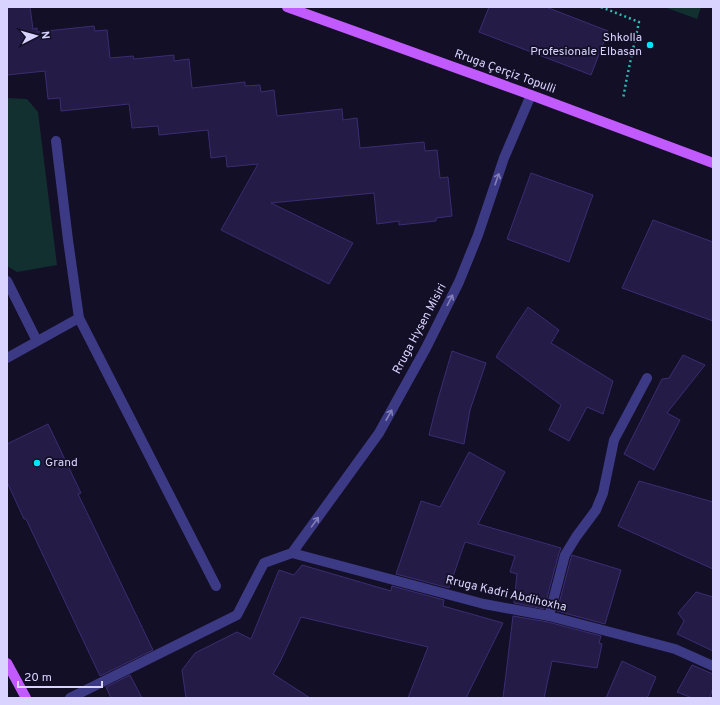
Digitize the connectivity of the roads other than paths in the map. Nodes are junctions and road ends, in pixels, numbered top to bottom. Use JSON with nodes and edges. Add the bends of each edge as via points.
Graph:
{"nodes":[{"id":1,"x":287,"y":7,"type":"edge"},
{"id":2,"x":531,"y":94,"type":"junction"},
{"id":3,"x":56,"y":141,"type":"dead end"},
{"id":4,"x":713,"y":164,"type":"edge"},
{"id":5,"x":7,"y":281,"type":"edge"},
{"id":6,"x":79,"y":318,"type":"junction"},
{"id":7,"x":37,"y":341,"type":"junction"},
{"id":8,"x":7,"y":358,"type":"edge"},
{"id":9,"x":647,"y":378,"type":"dead end"},
{"id":10,"x":292,"y":553,"type":"junction"},
{"id":11,"x":216,"y":586,"type":"dead end"},
{"id":12,"x":549,"y":616,"type":"junction"},
{"id":13,"x":7,"y":663,"type":"edge"},
{"id":14,"x":713,"y":666,"type":"edge"},
{"id":15,"x":26,"y":698,"type":"edge"},
{"id":16,"x":70,"y":698,"type":"edge"}],
"edges":[{"from":1,"to":2,"type":"main road","name":"Rruga Çerçiz Topulli"},
{"from":2,"to":4,"type":"main road","name":"Rruga Çerçiz Topulli"},
{"from":10,"to":2,"type":"street","name":"Rruga Hysen Misiri","one_way":true,"via":[[379,433],[426,348],[459,282],[504,158]]},
{"from":3,"to":6,"type":"street"},
{"from":5,"to":7,"type":"street"},
{"from":6,"to":7,"type":"street"},
{"from":6,"to":11,"type":"street"},
{"from":7,"to":8,"type":"street"},
{"from":9,"to":12,"type":"street","via":[[614,440],[603,493],[596,510],[565,555]]},
{"from":10,"to":12,"type":"street","name":"Rruga Kadri Abdihoxha","via":[[484,604]]},
{"from":10,"to":16,"type":"street","via":[[264,563],[237,615]]},
{"from":12,"to":14,"type":"street","name":"Rruga Kadri Abdihoxha","via":[[675,649]]},
{"from":13,"to":15,"type":"main road"}]}
